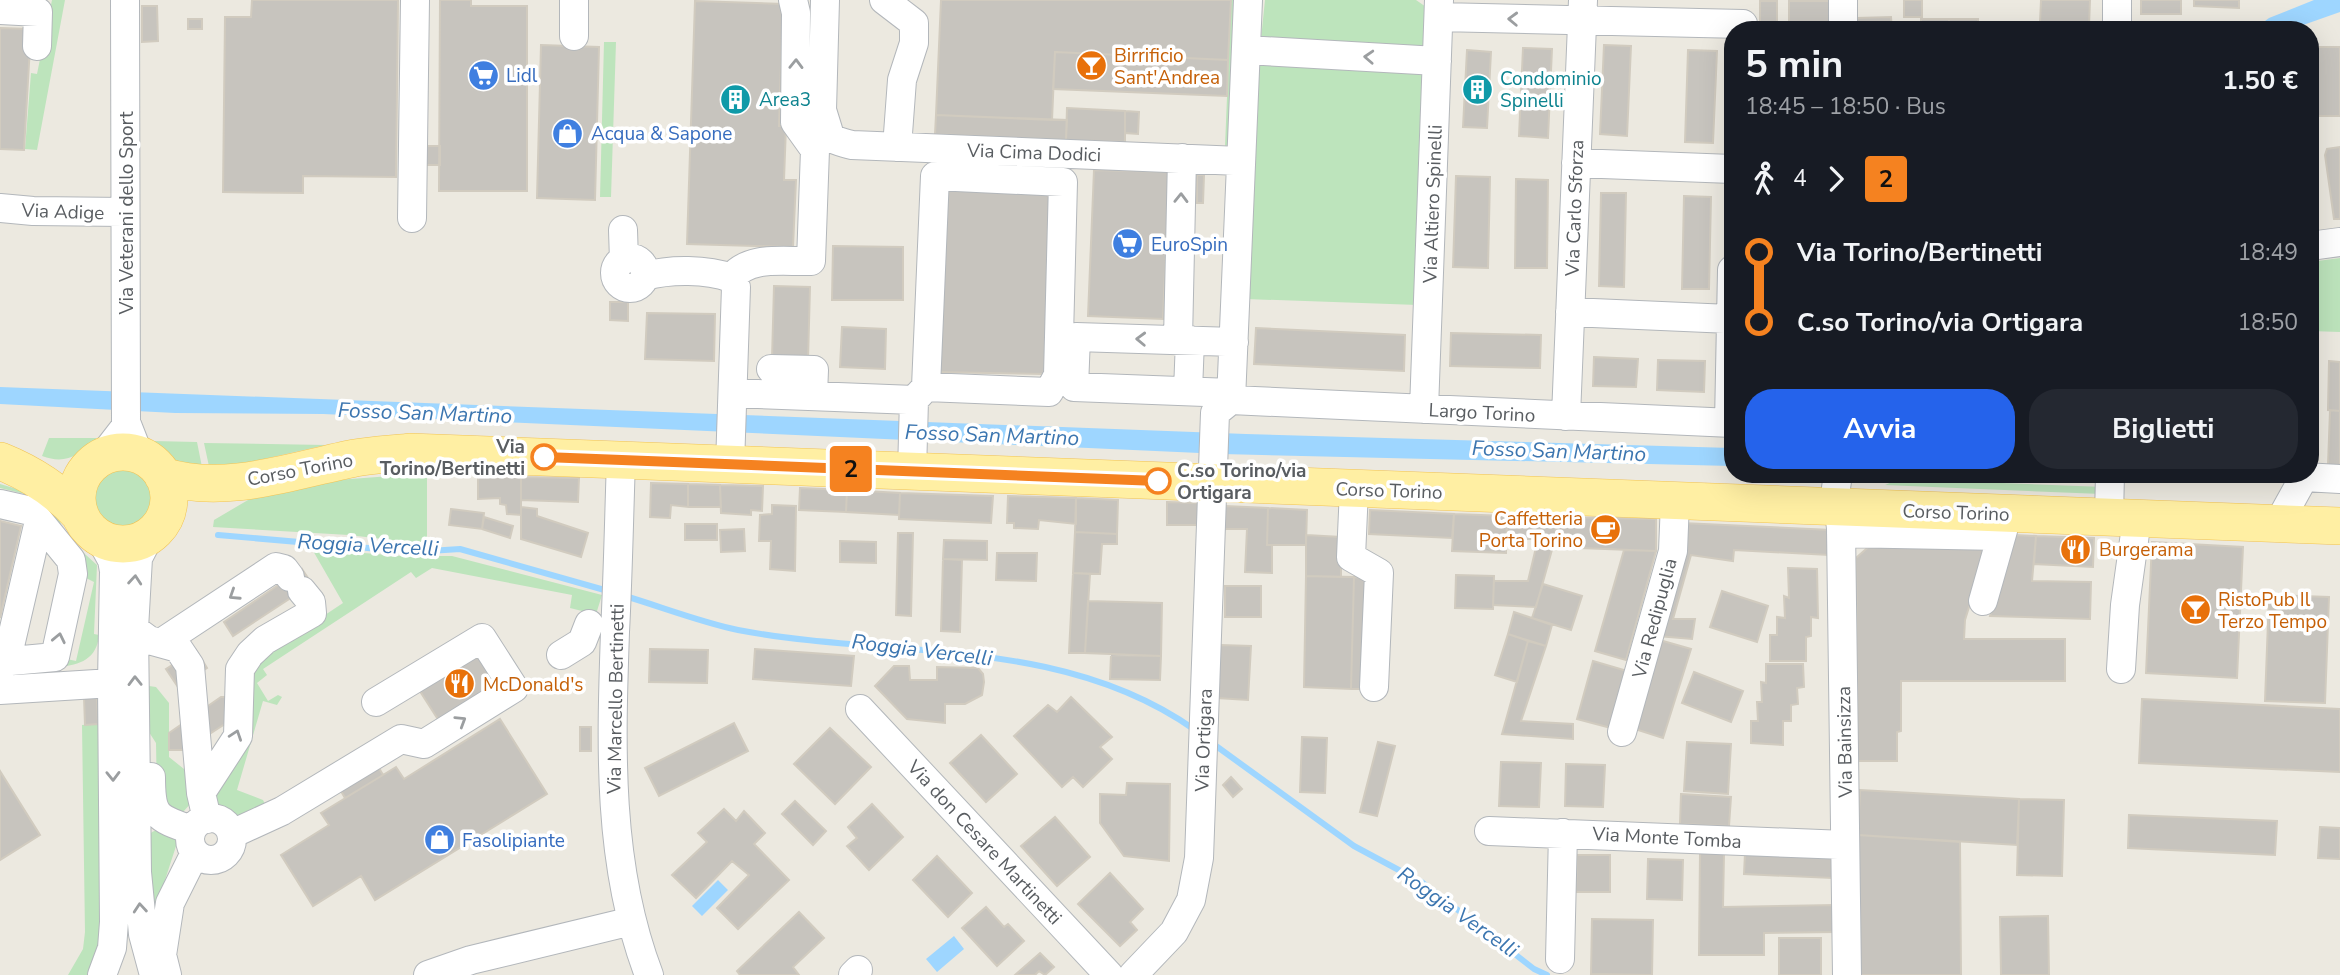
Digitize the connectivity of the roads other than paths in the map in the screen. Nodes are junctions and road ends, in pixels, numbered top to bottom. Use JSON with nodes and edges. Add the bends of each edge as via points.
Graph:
{"nodes":[{"id":1,"x":125,"y":0,"type":"edge"},
{"id":2,"x":415,"y":0,"type":"edge"},
{"id":3,"x":568,"y":0,"type":"edge"},
{"id":4,"x":574,"y":0,"type":"edge"},
{"id":5,"x":793,"y":0,"type":"edge"},
{"id":6,"x":825,"y":0,"type":"edge"},
{"id":7,"x":884,"y":0,"type":"edge"},
{"id":8,"x":1248,"y":0,"type":"edge"},
{"id":9,"x":1843,"y":0,"type":"edge"},
{"id":10,"x":2117,"y":0,"type":"edge"},
{"id":11,"x":1439,"y":8,"type":"edge"},
{"id":12,"x":0,"y":10,"type":"edge"},
{"id":13,"x":1582,"y":10,"type":"edge"},
{"id":14,"x":1744,"y":18,"type":"edge"},
{"id":15,"x":1843,"y":21,"type":"edge"},
{"id":16,"x":2117,"y":21,"type":"edge"},
{"id":17,"x":574,"y":36,"type":"dead end"},
{"id":18,"x":37,"y":46,"type":"dead end"},
{"id":19,"x":1246,"y":50,"type":"junction"},
{"id":20,"x":1437,"y":61,"type":"junction"},
{"id":21,"x":822,"y":143,"type":"junction"},
{"id":22,"x":897,"y":147,"type":"junction"},
{"id":23,"x":1199,"y":154,"type":"junction"},
{"id":24,"x":1240,"y":161,"type":"junction"},
{"id":25,"x":1576,"y":163,"type":"junction"},
{"id":26,"x":1724,"y":169,"type":"edge"},
{"id":27,"x":0,"y":208,"type":"edge"},
{"id":28,"x":125,"y":212,"type":"junction"},
{"id":29,"x":412,"y":218,"type":"dead end"},
{"id":30,"x":623,"y":230,"type":"dead end"},
{"id":31,"x":2340,"y":242,"type":"edge"},
{"id":32,"x":2319,"y":245,"type":"edge"},
{"id":33,"x":731,"y":278,"type":"junction"},
{"id":34,"x":1570,"y":312,"type":"junction"},
{"id":35,"x":1724,"y":319,"type":"edge"},
{"id":36,"x":1184,"y":340,"type":"junction"},
{"id":37,"x":1234,"y":342,"type":"junction"},
{"id":38,"x":771,"y":369,"type":"dead end"},
{"id":39,"x":1188,"y":391,"type":"junction"},
{"id":40,"x":813,"y":395,"type":"junction"},
{"id":41,"x":1231,"y":396,"type":"junction"},
{"id":42,"x":918,"y":401,"type":"junction"},
{"id":43,"x":1424,"y":409,"type":"junction"},
{"id":44,"x":1566,"y":415,"type":"junction"},
{"id":45,"x":1724,"y":423,"type":"edge"},
{"id":46,"x":732,"y":426,"type":"junction"},
{"id":47,"x":140,"y":445,"type":"junction"},
{"id":48,"x":621,"y":460,"type":"junction"},
{"id":49,"x":912,"y":460,"type":"junction"},
{"id":50,"x":95,"y":462,"type":"junction"},
{"id":51,"x":11,"y":465,"type":"edge"},
{"id":52,"x":1212,"y":473,"type":"junction"},
{"id":53,"x":2319,"y":478,"type":"edge"},
{"id":54,"x":2340,"y":479,"type":"edge"},
{"id":55,"x":232,"y":483,"type":"junction"},
{"id":56,"x":2112,"y":483,"type":"edge"},
{"id":57,"x":2301,"y":483,"type":"edge"},
{"id":58,"x":1353,"y":489,"type":"junction"},
{"id":59,"x":1675,"y":502,"type":"junction"},
{"id":60,"x":0,"y":504,"type":"edge"},
{"id":61,"x":1840,"y":505,"type":"edge"},
{"id":62,"x":2123,"y":518,"type":"junction"},
{"id":63,"x":39,"y":521,"type":"junction"},
{"id":64,"x":158,"y":524,"type":"junction"},
{"id":65,"x":2278,"y":524,"type":"junction"},
{"id":66,"x":2004,"y":525,"type":"junction"},
{"id":67,"x":90,"y":526,"type":"junction"},
{"id":68,"x":2340,"y":526,"type":"edge"},
{"id":69,"x":1983,"y":601,"type":"dead end"},
{"id":70,"x":589,"y":624,"type":"dead end"},
{"id":71,"x":134,"y":629,"type":"junction"},
{"id":72,"x":161,"y":643,"type":"junction"},
{"id":73,"x":561,"y":655,"type":"dead end"},
{"id":74,"x":2121,"y":669,"type":"dead end"},
{"id":75,"x":2,"y":672,"type":"edge"},
{"id":76,"x":112,"y":683,"type":"junction"},
{"id":77,"x":1374,"y":687,"type":"dead end"},
{"id":78,"x":376,"y":702,"type":"dead end"},
{"id":79,"x":860,"y":709,"type":"dead end"},
{"id":80,"x":135,"y":731,"type":"junction"},
{"id":81,"x":1622,"y":732,"type":"dead end"},
{"id":82,"x":199,"y":824,"type":"junction"},
{"id":83,"x":1489,"y":831,"type":"dead end"},
{"id":84,"x":1563,"y":833,"type":"junction"},
{"id":85,"x":232,"y":834,"type":"junction"},
{"id":86,"x":1845,"y":845,"type":"junction"},
{"id":87,"x":632,"y":921,"type":"junction"},
{"id":88,"x":1560,"y":959,"type":"dead end"},
{"id":89,"x":497,"y":965,"type":"edge"},
{"id":90,"x":102,"y":975,"type":"edge"},
{"id":91,"x":154,"y":975,"type":"edge"},
{"id":92,"x":167,"y":975,"type":"edge"},
{"id":93,"x":428,"y":975,"type":"edge"},
{"id":94,"x":649,"y":975,"type":"edge"},
{"id":95,"x":1109,"y":975,"type":"edge"},
{"id":96,"x":1133,"y":975,"type":"edge"},
{"id":97,"x":1847,"y":975,"type":"edge"}],
"edges":[{"from":1,"to":28,"type":"street","name":"Via Veterani dello Sport"},
{"from":2,"to":29,"type":"street"},
{"from":3,"to":4,"type":"street"},
{"from":4,"to":17,"type":"street"},
{"from":21,"to":5,"type":"street","name":"Via Cima Dodici","one_way":true,"via":[[795,122]]},
{"from":6,"to":21,"type":"street"},
{"from":7,"to":22,"type":"street","via":[[914,23],[914,43],[902,80]]},
{"from":8,"to":19,"type":"street"},
{"from":9,"to":15,"type":"street"},
{"from":10,"to":16,"type":"street"},
{"from":13,"to":11,"type":"street","one_way":true},
{"from":11,"to":20,"type":"street","name":"Via Altiero Spinelli"},
{"from":12,"to":18,"type":"street","via":[[38,12]]},
{"from":13,"to":14,"type":"street"},
{"from":13,"to":25,"type":"street","name":"Via Carlo Sforza"},
{"from":20,"to":19,"type":"street","one_way":true},
{"from":19,"to":24,"type":"street"},
{"from":20,"to":43,"type":"street","name":"Via Altiero Spinelli"},
{"from":21,"to":22,"type":"street","name":"Via Cima Dodici"},
{"from":21,"to":33,"type":"street","via":[[811,261],[751,262]]},
{"from":22,"to":23,"type":"street","name":"Via Cima Dodici"},
{"from":23,"to":24,"type":"street","name":"Via Cima Dodici"},
{"from":36,"to":23,"type":"street","one_way":true},
{"from":24,"to":37,"type":"street"},
{"from":25,"to":26,"type":"street"},
{"from":25,"to":34,"type":"street","name":"Via Carlo Sforza"},
{"from":27,"to":28,"type":"street","name":"Via Adige"},
{"from":28,"to":47,"type":"street","name":"Via Veterani dello Sport","via":[[127,383]]},
{"from":30,"to":33,"type":"street","via":[[634,268]]},
{"from":31,"to":32,"type":"street"},
{"from":33,"to":46,"type":"street","via":[[736,287]]},
{"from":34,"to":35,"type":"street"},
{"from":34,"to":44,"type":"street","name":"Via Carlo Sforza"},
{"from":36,"to":37,"type":"street"},
{"from":36,"to":39,"type":"street"},
{"from":36,"to":39,"type":"street","name":"Largo Torino","one_way":true,"via":[[1076,337],[1074,387]]},
{"from":37,"to":41,"type":"street"},
{"from":38,"to":40,"type":"street","via":[[814,370]]},
{"from":39,"to":41,"type":"street","name":"Largo Torino"},
{"from":40,"to":42,"type":"street"},
{"from":40,"to":46,"type":"street"},
{"from":41,"to":43,"type":"street","name":"Largo Torino"},
{"from":41,"to":52,"type":"street","name":"Via Ortigara","via":[[1215,413]]},
{"from":42,"to":42,"type":"street","via":[[1049,392],[1058,375],[1063,182],[935,176]]},
{"from":42,"to":49,"type":"street"},
{"from":43,"to":44,"type":"street","name":"Largo Torino"},
{"from":44,"to":45,"type":"street","name":"Largo Torino"},
{"from":46,"to":48,"type":"main road","name":"Corso Torino"},
{"from":46,"to":49,"type":"main road","name":"Corso Torino"},
{"from":47,"to":50,"type":"main road","name":"Corso Torino","via":[[130,453],[115,453]]},
{"from":47,"to":55,"type":"main road","name":"Corso Torino","via":[[190,482]]},
{"from":47,"to":64,"type":"main road","via":[[169,499]]},
{"from":48,"to":55,"type":"main road","name":"Corso Torino","via":[[410,452],[359,457]]},
{"from":48,"to":87,"type":"street","name":"Via Marcello Bertinetti","via":[[611,738],[618,844]]},
{"from":49,"to":52,"type":"main road","name":"Corso Torino"},
{"from":50,"to":51,"type":"main road","name":"Corso Torino","via":[[68,474]]},
{"from":50,"to":67,"type":"main road","via":[[77,488]]},
{"from":51,"to":67,"type":"main road","name":"Corso Torino","via":[[63,496]]},
{"from":52,"to":58,"type":"main road","name":"Corso Torino"},
{"from":52,"to":96,"type":"street","name":"Via Ortigara","via":[[1199,858],[1191,900],[1174,932]]},
{"from":53,"to":54,"type":"street"},
{"from":55,"to":64,"type":"main road","name":"Corso Torino"},
{"from":56,"to":62,"type":"street"},
{"from":57,"to":65,"type":"street"},
{"from":58,"to":59,"type":"main road","name":"Corso Torino"},
{"from":58,"to":77,"type":"street","via":[[1352,557],[1379,573]]},
{"from":59,"to":61,"type":"main road","name":"Corso Torino"},
{"from":59,"to":81,"type":"street","name":"Via Redipuglia","via":[[1673,551]]},
{"from":60,"to":63,"type":"street","via":[[31,511]]},
{"from":61,"to":66,"type":"main road","name":"Corso Torino"},
{"from":61,"to":86,"type":"street","name":"Via Bainsizza"},
{"from":62,"to":65,"type":"main road","name":"Corso Torino"},
{"from":62,"to":66,"type":"main road","name":"Corso Torino"},
{"from":62,"to":74,"type":"street"},
{"from":63,"to":75,"type":"street"},
{"from":75,"to":63,"type":"street","one_way":true,"via":[[55,657],[73,574],[71,559]]},
{"from":64,"to":67,"type":"main road","name":"Corso Torino","via":[[126,544]]},
{"from":71,"to":64,"type":"street","one_way":true,"via":[[138,558]]},
{"from":65,"to":68,"type":"main road","name":"Corso Torino"},
{"from":66,"to":69,"type":"street"},
{"from":67,"to":76,"type":"street","via":[[112,559],[114,571]]},
{"from":70,"to":73,"type":"street","via":[[582,642]]},
{"from":71,"to":72,"type":"street"},
{"from":80,"to":71,"type":"street","one_way":true},
{"from":72,"to":82,"type":"street","via":[[177,648],[190,666]]},
{"from":82,"to":72,"type":"street","one_way":true,"via":[[238,736],[240,669],[265,640],[312,613],[311,602],[284,569],[276,567]]},
{"from":75,"to":76,"type":"street"},
{"from":76,"to":90,"type":"street","one_way":true,"via":[[114,922],[112,948]]},
{"from":85,"to":78,"type":"street","one_way":true,"via":[[282,811],[401,738],[424,744],[514,688],[482,638]]},
{"from":79,"to":95,"type":"street","name":"Via don Cesare Martinetti"},
{"from":80,"to":82,"type":"street","via":[[150,760],[151,805],[158,816]]},
{"from":91,"to":80,"type":"street","one_way":true,"via":[[143,933],[137,872]]},
{"from":82,"to":85,"type":"street","via":[[224,822]]},
{"from":82,"to":85,"type":"street","via":[[206,860],[220,858],[230,848]]},
{"from":82,"to":92,"type":"street","via":[[170,903],[162,954]]},
{"from":83,"to":84,"type":"street","name":"Via Monte Tomba"},
{"from":84,"to":86,"type":"street","name":"Via Monte Tomba"},
{"from":84,"to":88,"type":"street"},
{"from":86,"to":97,"type":"street","name":"Via Bainsizza"},
{"from":87,"to":89,"type":"street"},
{"from":87,"to":94,"type":"street","name":"Via Marcello Bertinetti"},
{"from":89,"to":93,"type":"street"}]}
